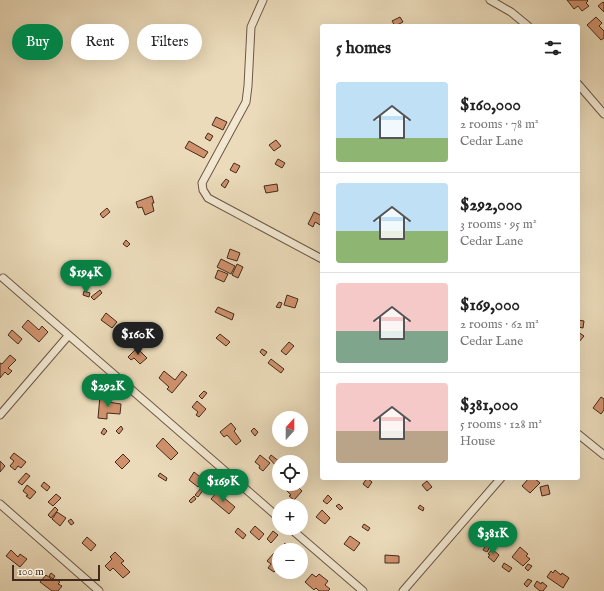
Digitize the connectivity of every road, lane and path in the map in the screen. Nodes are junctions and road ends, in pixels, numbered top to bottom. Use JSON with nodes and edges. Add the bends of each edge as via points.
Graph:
{"nodes":[{"id":1,"x":263,"y":0,"type":"edge"},
{"id":2,"x":490,"y":0,"type":"edge"},
{"id":3,"x":526,"y":24,"type":"edge"},
{"id":4,"x":580,"y":86,"type":"edge"},
{"id":5,"x":604,"y":114,"type":"edge"},
{"id":6,"x":320,"y":258,"type":"edge"},
{"id":7,"x":3,"y":278,"type":"dead end"},
{"id":8,"x":68,"y":336,"type":"junction"},
{"id":9,"x":0,"y":415,"type":"edge"},
{"id":10,"x":580,"y":436,"type":"edge"},
{"id":11,"x":604,"y":455,"type":"edge"},
{"id":12,"x":499,"y":480,"type":"edge"},
{"id":13,"x":0,"y":504,"type":"edge"},
{"id":14,"x":272,"y":512,"type":"edge"},
{"id":15,"x":298,"y":535,"type":"edge"},
{"id":16,"x":99,"y":591,"type":"edge"},
{"id":17,"x":363,"y":591,"type":"edge"},
{"id":18,"x":402,"y":591,"type":"edge"}],
"edges":[{"from":1,"to":6,"type":"street","via":[[251,27],[246,102],[202,183],[208,198]]},
{"from":2,"to":3,"type":"street"},
{"from":4,"to":5,"type":"street"},
{"from":7,"to":8,"type":"street"},
{"from":8,"to":9,"type":"street"},
{"from":8,"to":14,"type":"street"},
{"from":10,"to":11,"type":"street"},
{"from":12,"to":18,"type":"street"},
{"from":13,"to":16,"type":"street"},
{"from":15,"to":17,"type":"street"}]}
